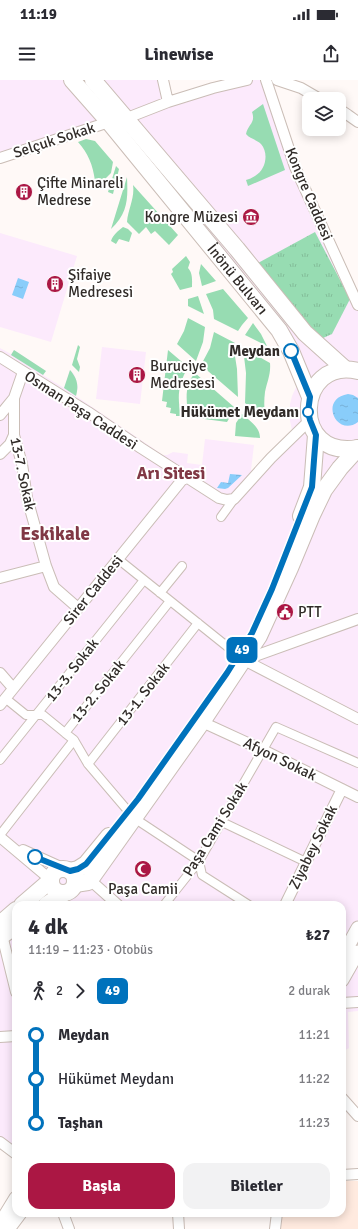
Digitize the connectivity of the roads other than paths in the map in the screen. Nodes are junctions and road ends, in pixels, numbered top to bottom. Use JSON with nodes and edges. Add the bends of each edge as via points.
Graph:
{"nodes":[{"id":1,"x":72,"y":80,"type":"edge"},
{"id":2,"x":93,"y":80,"type":"edge"},
{"id":3,"x":163,"y":80,"type":"edge"},
{"id":4,"x":247,"y":80,"type":"edge"},
{"id":5,"x":266,"y":80,"type":"edge"},
{"id":6,"x":277,"y":80,"type":"edge"},
{"id":7,"x":213,"y":84,"type":"edge"},
{"id":8,"x":308,"y":92,"type":"edge"},
{"id":9,"x":168,"y":102,"type":"junction"},
{"id":10,"x":346,"y":113,"type":"edge"},
{"id":11,"x":127,"y":118,"type":"junction"},
{"id":12,"x":109,"y":122,"type":"junction"},
{"id":13,"x":358,"y":122,"type":"edge"},
{"id":14,"x":0,"y":158,"type":"edge"},
{"id":15,"x":358,"y":305,"type":"edge"},
{"id":16,"x":0,"y":357,"type":"edge"},
{"id":17,"x":352,"y":370,"type":"edge"},
{"id":18,"x":23,"y":372,"type":"junction"},
{"id":19,"x":310,"y":397,"type":"junction"},
{"id":20,"x":14,"y":398,"type":"junction"},
{"id":21,"x":0,"y":415,"type":"edge"},
{"id":22,"x":313,"y":428,"type":"junction"},
{"id":23,"x":14,"y":435,"type":"junction"},
{"id":24,"x":358,"y":448,"type":"edge"},
{"id":25,"x":0,"y":454,"type":"edge"},
{"id":26,"x":188,"y":478,"type":"junction"},
{"id":27,"x":234,"y":499,"type":"junction"},
{"id":28,"x":221,"y":517,"type":"dead end"},
{"id":29,"x":118,"y":559,"type":"junction"},
{"id":30,"x":46,"y":566,"type":"junction"},
{"id":31,"x":182,"y":566,"type":"dead end"},
{"id":32,"x":0,"y":578,"type":"edge"},
{"id":33,"x":144,"y":580,"type":"junction"},
{"id":34,"x":160,"y":593,"type":"junction"},
{"id":35,"x":170,"y":601,"type":"junction"},
{"id":36,"x":78,"y":608,"type":"junction"},
{"id":37,"x":358,"y":619,"type":"edge"},
{"id":38,"x":198,"y":623,"type":"junction"},
{"id":39,"x":241,"y":658,"type":"junction"},
{"id":40,"x":0,"y":673,"type":"edge"},
{"id":41,"x":13,"y":688,"type":"junction"},
{"id":42,"x":3,"y":701,"type":"edge"},
{"id":43,"x":37,"y":715,"type":"junction"},
{"id":44,"x":358,"y":719,"type":"edge"},
{"id":45,"x":202,"y":722,"type":"junction"},
{"id":46,"x":65,"y":733,"type":"junction"},
{"id":47,"x":74,"y":740,"type":"junction"},
{"id":48,"x":263,"y":750,"type":"junction"},
{"id":49,"x":0,"y":760,"type":"edge"},
{"id":50,"x":358,"y":763,"type":"edge"},
{"id":51,"x":88,"y":764,"type":"junction"},
{"id":52,"x":342,"y":789,"type":"junction"},
{"id":53,"x":358,"y":797,"type":"edge"},
{"id":54,"x":131,"y":815,"type":"junction"},
{"id":55,"x":222,"y":822,"type":"junction"},
{"id":56,"x":1,"y":840,"type":"edge"},
{"id":57,"x":199,"y":861,"type":"junction"},
{"id":58,"x":306,"y":862,"type":"junction"},
{"id":59,"x":51,"y":880,"type":"junction"},
{"id":60,"x":72,"y":880,"type":"junction"},
{"id":61,"x":27,"y":901,"type":"edge"},
{"id":62,"x":51,"y":901,"type":"edge"},
{"id":63,"x":111,"y":901,"type":"edge"},
{"id":64,"x":167,"y":901,"type":"edge"},
{"id":65,"x":243,"y":901,"type":"edge"},
{"id":66,"x":287,"y":901,"type":"edge"},
{"id":67,"x":12,"y":916,"type":"edge"},
{"id":68,"x":12,"y":928,"type":"edge"},
{"id":69,"x":358,"y":928,"type":"edge"},
{"id":70,"x":1,"y":932,"type":"edge"},
{"id":71,"x":350,"y":945,"type":"edge"},
{"id":72,"x":346,"y":962,"type":"edge"},
{"id":73,"x":12,"y":976,"type":"edge"},
{"id":74,"x":358,"y":1002,"type":"edge"},
{"id":75,"x":346,"y":1003,"type":"edge"},
{"id":76,"x":12,"y":1036,"type":"edge"},
{"id":77,"x":0,"y":1037,"type":"edge"},
{"id":78,"x":346,"y":1102,"type":"edge"},
{"id":79,"x":358,"y":1116,"type":"edge"},
{"id":80,"x":0,"y":1142,"type":"edge"},
{"id":81,"x":12,"y":1151,"type":"edge"},
{"id":82,"x":358,"y":1174,"type":"edge"},
{"id":83,"x":346,"y":1175,"type":"edge"},
{"id":84,"x":12,"y":1204,"type":"edge"},
{"id":85,"x":17,"y":1217,"type":"edge"},
{"id":86,"x":64,"y":1217,"type":"edge"},
{"id":87,"x":178,"y":1217,"type":"edge"},
{"id":88,"x":276,"y":1217,"type":"edge"},
{"id":89,"x":0,"y":1224,"type":"edge"},
{"id":90,"x":8,"y":1229,"type":"edge"},
{"id":91,"x":69,"y":1229,"type":"edge"},
{"id":92,"x":179,"y":1229,"type":"edge"},
{"id":93,"x":275,"y":1229,"type":"edge"}],
"edges":[{"from":1,"to":12,"type":"main road","name":"İnönü Bulvarı"},
{"from":2,"to":11,"type":"main road","name":"İnönü Bulvarı"},
{"from":3,"to":9,"type":"street"},
{"from":4,"to":7,"type":"street"},
{"from":5,"to":15,"type":"street","name":"Kongre Caddesi","via":[[295,167]]},
{"from":6,"to":8,"type":"street"},
{"from":7,"to":9,"type":"street"},
{"from":9,"to":11,"type":"street"},
{"from":10,"to":13,"type":"street"},
{"from":11,"to":17,"type":"main road","name":"İnönü Bulvarı","via":[[237,249],[304,334]]},
{"from":12,"to":14,"type":"street","name":"Selçuk Sokak"},
{"from":12,"to":19,"type":"main road","name":"İnönü Bulvarı","via":[[279,330],[291,351]]},
{"from":16,"to":18,"type":"street","name":"Osman Paşa Caddesi"},
{"from":17,"to":19,"type":"main road","via":[[332,373],[321,380]]},
{"from":18,"to":20,"type":"street"},
{"from":18,"to":26,"type":"street","name":"Osman Paşa Caddesi"},
{"from":19,"to":22,"type":"main road","via":[[308,404]]},
{"from":20,"to":21,"type":"street"},
{"from":20,"to":23,"type":"street","name":"13-7. Sokak"},
{"from":22,"to":24,"type":"main road","via":[[332,446]]},
{"from":22,"to":27,"type":"street","via":[[271,458]]},
{"from":22,"to":39,"type":"main road","via":[[312,487],[263,611]]},
{"from":23,"to":25,"type":"street","via":[[10,444]]},
{"from":23,"to":30,"type":"street","name":"13-7. Sokak","via":[[27,498]]},
{"from":24,"to":39,"type":"main road","via":[[324,490],[259,636]]},
{"from":26,"to":27,"type":"street","name":"Osman Paşa Caddesi","via":[[219,498]]},
{"from":26,"to":29,"type":"street","name":"Sirer Caddesi","via":[[182,480]]},
{"from":27,"to":28,"type":"street"},
{"from":29,"to":33,"type":"street"},
{"from":29,"to":36,"type":"street","name":"Sirer Caddesi"},
{"from":30,"to":32,"type":"street"},
{"from":30,"to":36,"type":"street","name":"13-7. Sokak","via":[[54,587]]},
{"from":31,"to":34,"type":"street"},
{"from":33,"to":34,"type":"street"},
{"from":33,"to":43,"type":"street","name":"13-3. Sokak"},
{"from":34,"to":35,"type":"street"},
{"from":35,"to":38,"type":"street"},
{"from":35,"to":46,"type":"street","name":"13-2. Sokak"},
{"from":36,"to":41,"type":"street","name":"Sirer Caddesi"},
{"from":37,"to":39,"type":"street"},
{"from":38,"to":39,"type":"street"},
{"from":38,"to":51,"type":"street","name":"13-1. Sokak"},
{"from":39,"to":44,"type":"street"},
{"from":39,"to":45,"type":"main road"},
{"from":39,"to":54,"type":"main road","via":[[227,673]]},
{"from":40,"to":41,"type":"street"},
{"from":41,"to":42,"type":"street","name":"Sirer Caddesi"},
{"from":42,"to":43,"type":"street","via":[[26,715]]},
{"from":43,"to":46,"type":"street","via":[[43,715]]},
{"from":43,"to":49,"type":"street","name":"13-3. Sokak"},
{"from":45,"to":48,"type":"street","name":"Afyon Sokak"},
{"from":45,"to":54,"type":"main road"},
{"from":46,"to":47,"type":"street","name":"13-2. Sokak"},
{"from":47,"to":51,"type":"street"},
{"from":47,"to":56,"type":"street","name":"13-2. Sokak"},
{"from":48,"to":50,"type":"street","name":"Paşa Cami Sokak","via":[[276,727]]},
{"from":48,"to":52,"type":"street","name":"Afyon Sokak"},
{"from":48,"to":55,"type":"street","name":"Paşa Cami Sokak"},
{"from":51,"to":54,"type":"street"},
{"from":52,"to":53,"type":"street","name":"Afyon Sokak"},
{"from":52,"to":58,"type":"street","name":"Ziyabey Sokak"},
{"from":54,"to":57,"type":"street"},
{"from":54,"to":60,"type":"main road"},
{"from":54,"to":60,"type":"main road","via":[[86,864],[78,869]]},
{"from":55,"to":57,"type":"street","name":"Paşa Cami Sokak"},
{"from":55,"to":58,"type":"street"},
{"from":56,"to":59,"type":"street"},
{"from":56,"to":60,"type":"street","via":[[34,856]]},
{"from":57,"to":64,"type":"street","name":"Paşa Cami Sokak"},
{"from":57,"to":65,"type":"street","via":[[202,875]]},
{"from":58,"to":66,"type":"street","name":"Ziyabey Sokak"},
{"from":59,"to":60,"type":"main road","via":[[55,890]]},
{"from":59,"to":61,"type":"main road"},
{"from":60,"to":62,"type":"main road"},
{"from":60,"to":63,"type":"street"},
{"from":67,"to":70,"type":"main road"},
{"from":68,"to":70,"type":"main road"},
{"from":69,"to":71,"type":"street"},
{"from":70,"to":73,"type":"street"},
{"from":71,"to":72,"type":"street"},
{"from":74,"to":75,"type":"street"},
{"from":76,"to":77,"type":"street"},
{"from":78,"to":79,"type":"street"},
{"from":80,"to":81,"type":"street"},
{"from":82,"to":83,"type":"street"},
{"from":84,"to":89,"type":"street"},
{"from":85,"to":90,"type":"street"},
{"from":86,"to":91,"type":"street"},
{"from":87,"to":92,"type":"street"},
{"from":88,"to":93,"type":"street"}]}
